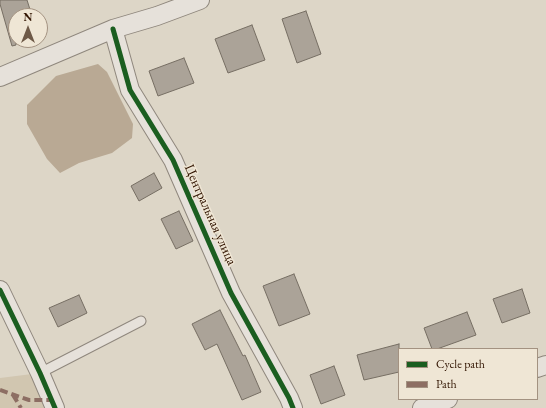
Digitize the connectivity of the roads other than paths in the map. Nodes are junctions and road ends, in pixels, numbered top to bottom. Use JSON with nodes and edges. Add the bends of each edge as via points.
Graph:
{"nodes":[{"id":1,"x":200,"y":0,"type":"edge"},
{"id":2,"x":156,"y":8,"type":"edge"},
{"id":3,"x":113,"y":29,"type":"junction"},
{"id":4,"x":0,"y":77,"type":"edge"},
{"id":5,"x":0,"y":290,"type":"edge"},
{"id":6,"x":141,"y":321,"type":"dead end"},
{"id":7,"x":40,"y":374,"type":"junction"},
{"id":8,"x":445,"y":400,"type":"edge"},
{"id":9,"x":55,"y":408,"type":"edge"},
{"id":10,"x":293,"y":408,"type":"edge"},
{"id":11,"x":422,"y":408,"type":"edge"}],
"edges":[{"from":1,"to":2,"type":"street"},
{"from":2,"to":3,"type":"street"},
{"from":3,"to":4,"type":"street"},
{"from":3,"to":10,"type":"street","name":"Центральная улица","via":[[130,90],[173,160],[231,293]]},
{"from":5,"to":7,"type":"street"},
{"from":6,"to":7,"type":"lane"},
{"from":7,"to":9,"type":"street"},
{"from":8,"to":11,"type":"street"}]}
